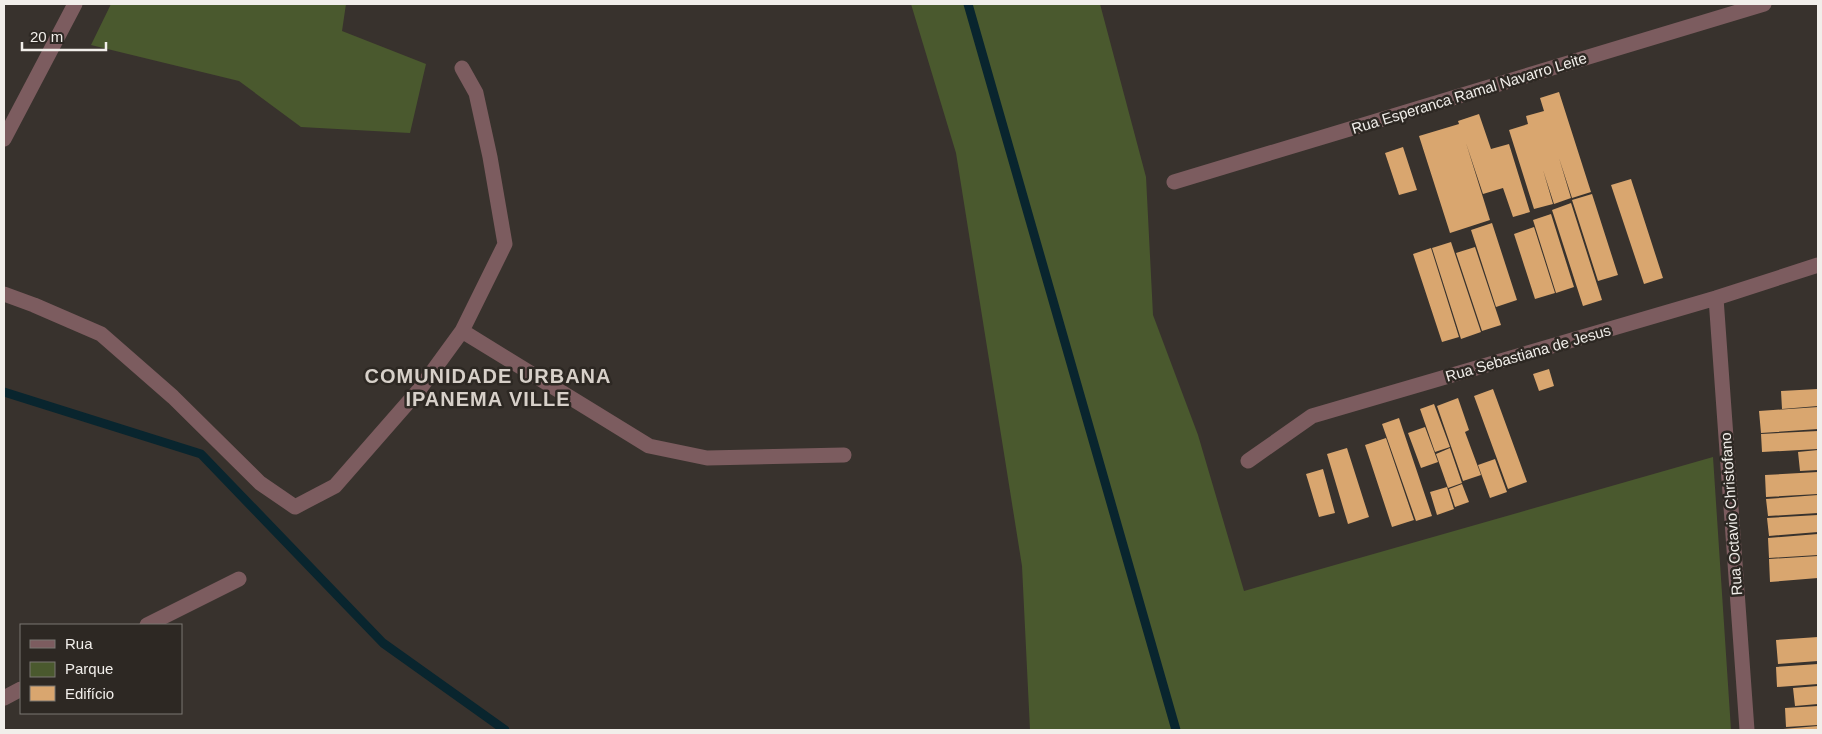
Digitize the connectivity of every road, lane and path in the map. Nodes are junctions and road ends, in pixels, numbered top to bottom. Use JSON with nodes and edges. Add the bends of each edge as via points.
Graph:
{"nodes":[{"id":1,"x":75,"y":4,"type":"edge"},
{"id":2,"x":1764,"y":4,"type":"edge"},
{"id":3,"x":462,"y":68,"type":"dead end"},
{"id":4,"x":4,"y":139,"type":"edge"},
{"id":5,"x":1174,"y":182,"type":"dead end"},
{"id":6,"x":1818,"y":266,"type":"edge"},
{"id":7,"x":4,"y":294,"type":"edge"},
{"id":8,"x":1716,"y":298,"type":"junction"},
{"id":9,"x":462,"y":330,"type":"junction"},
{"id":10,"x":844,"y":455,"type":"dead end"},
{"id":11,"x":1248,"y":460,"type":"dead end"},
{"id":12,"x":239,"y":579,"type":"dead end"},
{"id":13,"x":149,"y":624,"type":"edge"},
{"id":14,"x":20,"y":690,"type":"edge"},
{"id":15,"x":4,"y":698,"type":"edge"},
{"id":16,"x":1747,"y":730,"type":"edge"}],
"edges":[{"from":1,"to":4,"type":"street"},
{"from":2,"to":5,"type":"street","name":"Rua Esperanca Ramal Navarro Leite"},
{"from":3,"to":9,"type":"street","via":[[476,93],[506,244]]},
{"from":6,"to":8,"type":"street","name":"Rua Sebastiana de Jesus"},
{"from":7,"to":9,"type":"street","via":[[101,334],[173,398],[260,483],[295,506],[335,486],[419,390]]},
{"from":8,"to":11,"type":"street","name":"Rua Sebastiana de Jesus","via":[[1312,416]]},
{"from":8,"to":16,"type":"street","name":"Rua Octavio Christofano"},
{"from":9,"to":10,"type":"street","via":[[649,446],[707,458]]},
{"from":12,"to":13,"type":"street"},
{"from":14,"to":15,"type":"street"}]}
